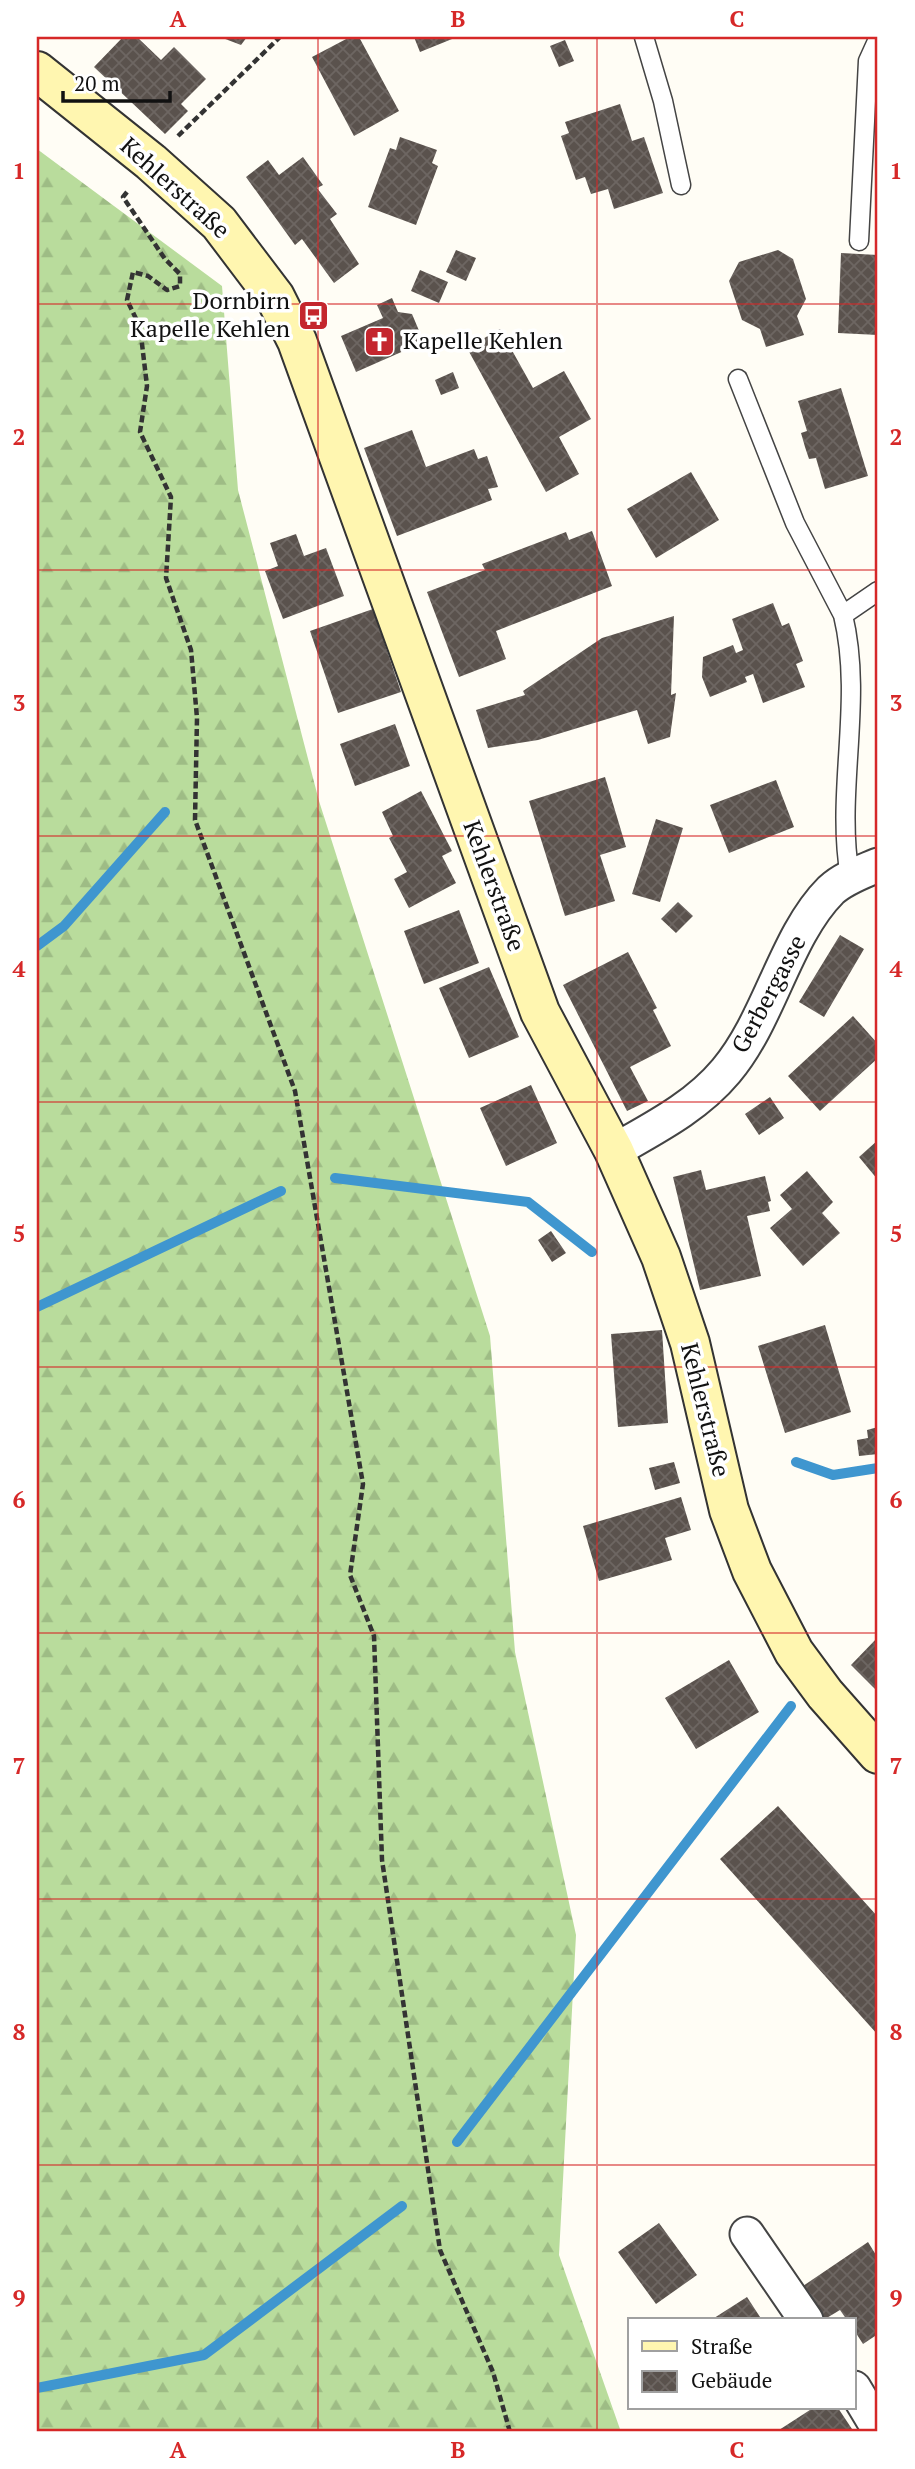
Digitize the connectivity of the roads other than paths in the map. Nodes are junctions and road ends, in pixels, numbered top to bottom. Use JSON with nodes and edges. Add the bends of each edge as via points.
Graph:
{"nodes":[{"id":1,"x":644,"y":37,"type":"edge"},
{"id":2,"x":878,"y":38,"type":"edge"},
{"id":3,"x":37,"y":71,"type":"edge"},
{"id":4,"x":681,"y":185,"type":"dead end"},
{"id":5,"x":859,"y":241,"type":"dead end"},
{"id":6,"x":738,"y":379,"type":"dead end"},
{"id":7,"x":878,"y":592,"type":"edge"},
{"id":8,"x":843,"y":615,"type":"junction"},
{"id":9,"x":864,"y":871,"type":"edge"},
{"id":10,"x":614,"y":1151,"type":"junction"},
{"id":11,"x":878,"y":1754,"type":"edge"},
{"id":12,"x":747,"y":2234,"type":"dead end"},
{"id":13,"x":805,"y":2318,"type":"edge"},
{"id":14,"x":856,"y":2391,"type":"edge"},
{"id":15,"x":878,"y":2428,"type":"edge"}],
"edges":[{"from":1,"to":4,"type":"lane"},
{"from":2,"to":5,"type":"lane","via":[[868,61]]},
{"from":3,"to":10,"type":"street","name":"Kehlerstraße","via":[[151,162],[228,234],[275,298],[297,341],[540,1012]]},
{"from":6,"to":8,"type":"lane","name":"Gerbergasse","via":[[795,523]]},
{"from":7,"to":8,"type":"lane"},
{"from":8,"to":9,"type":"lane","name":"Gerbergasse","via":[[853,685],[846,853]]},
{"from":9,"to":10,"type":"street","name":"Gerbergasse","via":[[831,890],[804,927],[752,1033],[728,1069],[679,1113]]},
{"from":10,"to":11,"type":"street","name":"Kehlerstraße","via":[[661,1257],[690,1343],[729,1510],[752,1572],[794,1652]]},
{"from":12,"to":13,"type":"street"},
{"from":14,"to":15,"type":"street"}]}
